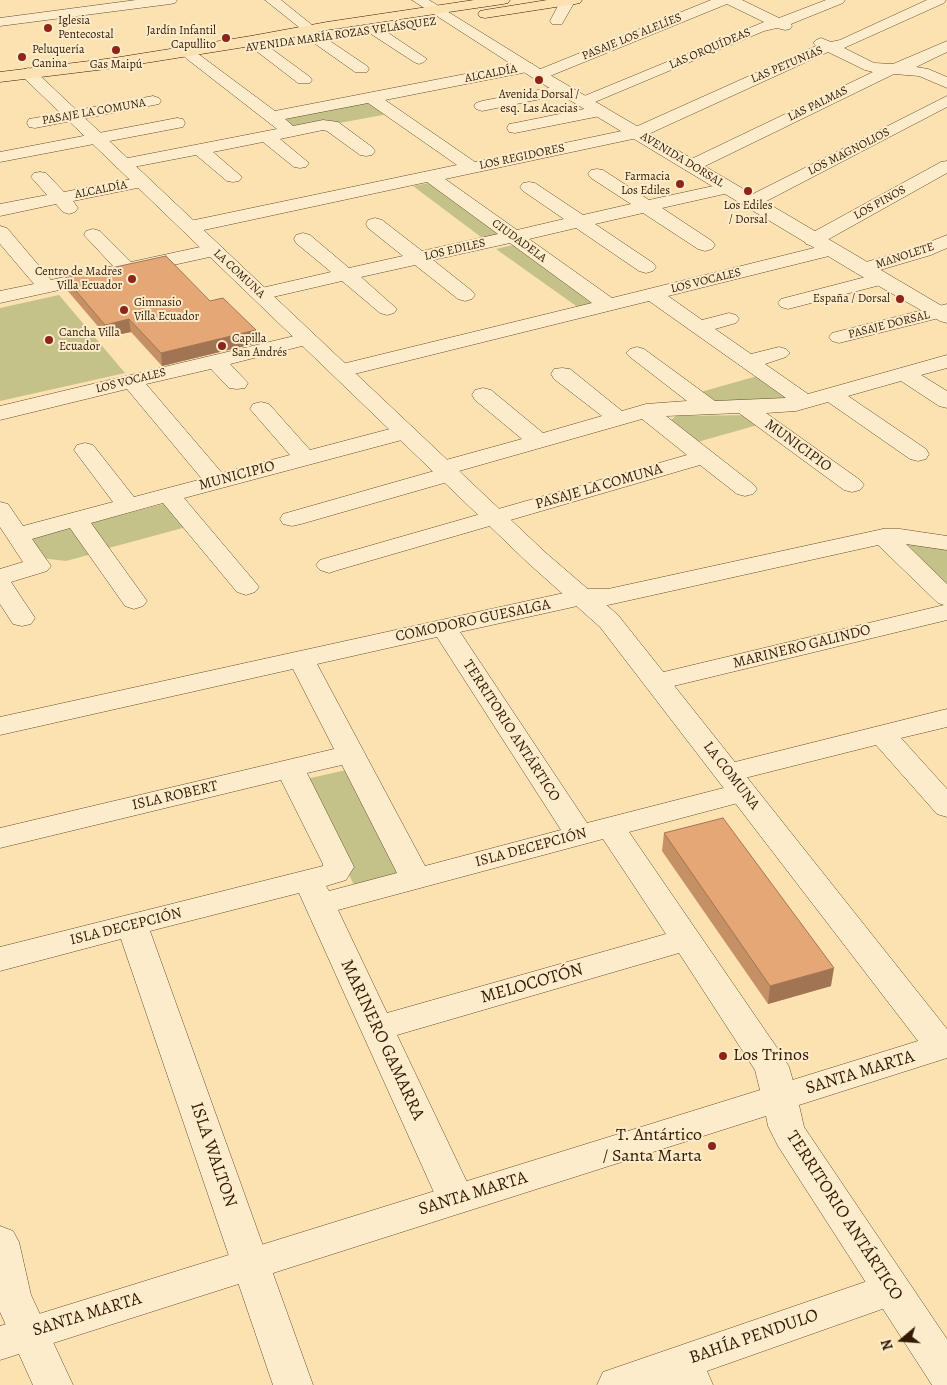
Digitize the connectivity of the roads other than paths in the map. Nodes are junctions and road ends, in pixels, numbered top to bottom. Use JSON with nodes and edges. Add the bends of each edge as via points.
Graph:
{"nodes":[{"id":1,"x":170,"y":0,"type":"edge"},
{"id":2,"x":297,"y":0,"type":"edge"},
{"id":3,"x":419,"y":0,"type":"edge"},
{"id":4,"x":503,"y":0,"type":"edge"},
{"id":5,"x":724,"y":0,"type":"edge"},
{"id":6,"x":730,"y":0,"type":"edge"},
{"id":7,"x":838,"y":0,"type":"edge"},
{"id":8,"x":940,"y":0,"type":"edge"},
{"id":9,"x":572,"y":1,"type":"edge"},
{"id":10,"x":275,"y":2,"type":"edge"},
{"id":11,"x":435,"y":10,"type":"junction"},
{"id":12,"x":450,"y":20,"type":"junction"},
{"id":13,"x":557,"y":20,"type":"dead end"},
{"id":14,"x":0,"y":22,"type":"edge"},
{"id":15,"x":778,"y":23,"type":"junction"},
{"id":16,"x":376,"y":31,"type":"junction"},
{"id":17,"x":315,"y":34,"type":"junction"},
{"id":18,"x":947,"y":46,"type":"edge"},
{"id":19,"x":260,"y":47,"type":"junction"},
{"id":20,"x":830,"y":47,"type":"junction"},
{"id":21,"x":192,"y":56,"type":"junction"},
{"id":22,"x":419,"y":59,"type":"dead end"},
{"id":23,"x":114,"y":63,"type":"junction"},
{"id":24,"x":361,"y":69,"type":"dead end"},
{"id":25,"x":890,"y":70,"type":"junction"},
{"id":26,"x":533,"y":71,"type":"junction"},
{"id":27,"x":28,"y":74,"type":"junction"},
{"id":28,"x":0,"y":77,"type":"edge"},
{"id":29,"x":304,"y":80,"type":"dead end"},
{"id":30,"x":947,"y":83,"type":"edge"},
{"id":31,"x":232,"y":86,"type":"junction"},
{"id":32,"x":564,"y":90,"type":"junction"},
{"id":33,"x":209,"y":91,"type":"dead end"},
{"id":34,"x":383,"y":92,"type":"junction"},
{"id":35,"x":153,"y":101,"type":"dead end"},
{"id":36,"x":947,"y":101,"type":"edge"},
{"id":37,"x":584,"y":102,"type":"junction"},
{"id":38,"x":482,"y":106,"type":"dead end"},
{"id":39,"x":599,"y":111,"type":"junction"},
{"id":40,"x":236,"y":112,"type":"dead end"},
{"id":41,"x":266,"y":112,"type":"junction"},
{"id":42,"x":73,"y":116,"type":"junction"},
{"id":43,"x":424,"y":117,"type":"dead end"},
{"id":44,"x":405,"y":121,"type":"junction"},
{"id":45,"x":35,"y":123,"type":"dead end"},
{"id":46,"x":177,"y":123,"type":"dead end"},
{"id":47,"x":515,"y":128,"type":"dead end"},
{"id":48,"x":290,"y":131,"type":"junction"},
{"id":49,"x":636,"y":133,"type":"junction"},
{"id":50,"x":266,"y":136,"type":"junction"},
{"id":51,"x":97,"y":138,"type":"junction"},
{"id":52,"x":455,"y":140,"type":"dead end"},
{"id":53,"x":438,"y":144,"type":"junction"},
{"id":54,"x":200,"y":149,"type":"junction"},
{"id":55,"x":366,"y":151,"type":"dead end"},
{"id":56,"x":0,"y":157,"type":"edge"},
{"id":57,"x":300,"y":163,"type":"dead end"},
{"id":58,"x":123,"y":164,"type":"junction"},
{"id":59,"x":690,"y":166,"type":"junction"},
{"id":60,"x":947,"y":166,"type":"edge"},
{"id":61,"x":472,"y":168,"type":"junction"},
{"id":62,"x":597,"y":174,"type":"dead end"},
{"id":63,"x":430,"y":176,"type":"junction"},
{"id":64,"x":40,"y":177,"type":"dead end"},
{"id":65,"x":233,"y":177,"type":"dead end"},
{"id":66,"x":142,"y":182,"type":"junction"},
{"id":67,"x":530,"y":187,"type":"dead end"},
{"id":68,"x":727,"y":188,"type":"junction"},
{"id":69,"x":751,"y":202,"type":"junction"},
{"id":70,"x":66,"y":204,"type":"junction"},
{"id":71,"x":646,"y":206,"type":"junction"},
{"id":72,"x":0,"y":210,"type":"edge"},
{"id":73,"x":580,"y":222,"type":"junction"},
{"id":74,"x":375,"y":224,"type":"dead end"},
{"id":75,"x":190,"y":227,"type":"junction"},
{"id":76,"x":0,"y":232,"type":"edge"},
{"id":77,"x":93,"y":235,"type":"dead end"},
{"id":78,"x":513,"y":236,"type":"junction"},
{"id":79,"x":303,"y":239,"type":"dead end"},
{"id":80,"x":947,"y":241,"type":"edge"},
{"id":81,"x":705,"y":245,"type":"dead end"},
{"id":82,"x":822,"y":245,"type":"junction"},
{"id":83,"x":214,"y":250,"type":"junction"},
{"id":84,"x":418,"y":258,"type":"junction"},
{"id":85,"x":646,"y":267,"type":"dead end"},
{"id":86,"x":127,"y":269,"type":"junction"},
{"id":87,"x":863,"y":269,"type":"junction"},
{"id":88,"x":346,"y":274,"type":"junction"},
{"id":89,"x":881,"y":280,"type":"junction"},
{"id":90,"x":47,"y":287,"type":"junction"},
{"id":91,"x":260,"y":294,"type":"junction"},
{"id":92,"x":652,"y":294,"type":"junction"},
{"id":93,"x":465,"y":295,"type":"dead end"},
{"id":94,"x":0,"y":297,"type":"edge"},
{"id":95,"x":788,"y":303,"type":"dead end"},
{"id":96,"x":608,"y":305,"type":"junction"},
{"id":97,"x":387,"y":310,"type":"dead end"},
{"id":98,"x":581,"y":312,"type":"junction"},
{"id":99,"x":944,"y":313,"type":"edge"},
{"id":100,"x":729,"y":319,"type":"dead end"},
{"id":101,"x":598,"y":324,"type":"dead end"},
{"id":102,"x":699,"y":327,"type":"junction"},
{"id":103,"x":507,"y":330,"type":"junction"},
{"id":104,"x":839,"y":337,"type":"dead end"},
{"id":105,"x":307,"y":339,"type":"junction"},
{"id":106,"x":524,"y":344,"type":"dead end"},
{"id":107,"x":637,"y":353,"type":"dead end"},
{"id":108,"x":780,"y":353,"type":"dead end"},
{"id":109,"x":215,"y":361,"type":"junction"},
{"id":110,"x":947,"y":361,"type":"edge"},
{"id":111,"x":748,"y":362,"type":"junction"},
{"id":112,"x":342,"y":371,"type":"junction"},
{"id":113,"x":903,"y":373,"type":"junction"},
{"id":114,"x":562,"y":374,"type":"dead end"},
{"id":115,"x":132,"y":381,"type":"junction"},
{"id":116,"x":237,"y":383,"type":"dead end"},
{"id":117,"x":832,"y":394,"type":"junction"},
{"id":118,"x":483,"y":395,"type":"dead end"},
{"id":119,"x":947,"y":401,"type":"edge"},
{"id":120,"x":805,"y":402,"type":"junction"},
{"id":121,"x":710,"y":407,"type":"junction"},
{"id":122,"x":744,"y":407,"type":"junction"},
{"id":123,"x":260,"y":409,"type":"dead end"},
{"id":124,"x":646,"y":412,"type":"junction"},
{"id":125,"x":0,"y":413,"type":"edge"},
{"id":126,"x":619,"y":419,"type":"junction"},
{"id":127,"x":405,"y":432,"type":"junction"},
{"id":128,"x":539,"y":441,"type":"junction"},
{"id":129,"x":85,"y":450,"type":"dead end"},
{"id":130,"x":918,"y":454,"type":"dead end"},
{"id":131,"x":704,"y":457,"type":"junction"},
{"id":132,"x":306,"y":458,"type":"junction"},
{"id":133,"x":446,"y":471,"type":"junction"},
{"id":134,"x":217,"y":482,"type":"junction"},
{"id":135,"x":852,"y":485,"type":"dead end"},
{"id":136,"x":745,"y":489,"type":"dead end"},
{"id":137,"x":168,"y":494,"type":"junction"},
{"id":138,"x":128,"y":505,"type":"junction"},
{"id":139,"x":1,"y":512,"type":"edge"},
{"id":140,"x":494,"y":517,"type":"junction"},
{"id":141,"x":76,"y":519,"type":"junction"},
{"id":142,"x":292,"y":519,"type":"dead end"},
{"id":143,"x":17,"y":535,"type":"junction"},
{"id":144,"x":882,"y":536,"type":"junction"},
{"id":145,"x":947,"y":543,"type":"edge"},
{"id":146,"x":329,"y":565,"type":"dead end"},
{"id":147,"x":0,"y":577,"type":"edge"},
{"id":148,"x":0,"y":585,"type":"edge"},
{"id":149,"x":246,"y":588,"type":"dead end"},
{"id":150,"x":582,"y":597,"type":"junction"},
{"id":151,"x":947,"y":598,"type":"edge"},
{"id":152,"x":134,"y":601,"type":"dead end"},
{"id":153,"x":947,"y":612,"type":"edge"},
{"id":154,"x":22,"y":618,"type":"dead end"},
{"id":155,"x":444,"y":628,"type":"junction"},
{"id":156,"x":300,"y":659,"type":"junction"},
{"id":157,"x":657,"y":682,"type":"junction"},
{"id":158,"x":947,"y":718,"type":"edge"},
{"id":159,"x":0,"y":726,"type":"edge"},
{"id":160,"x":882,"y":734,"type":"junction"},
{"id":161,"x":350,"y":754,"type":"junction"},
{"id":162,"x":290,"y":769,"type":"junction"},
{"id":163,"x":736,"y":783,"type":"junction"},
{"id":164,"x":947,"y":807,"type":"edge"},
{"id":165,"x":610,"y":827,"type":"junction"},
{"id":166,"x":579,"y":836,"type":"junction"},
{"id":167,"x":0,"y":838,"type":"edge"},
{"id":168,"x":416,"y":879,"type":"junction"},
{"id":169,"x":322,"y":885,"type":"junction"},
{"id":170,"x":132,"y":925,"type":"junction"},
{"id":171,"x":686,"y":940,"type":"junction"},
{"id":172,"x":0,"y":959,"type":"edge"},
{"id":173,"x":378,"y":1028,"type":"junction"},
{"id":174,"x":945,"y":1049,"type":"edge"},
{"id":175,"x":780,"y":1098,"type":"junction"},
{"id":176,"x":456,"y":1199,"type":"junction"},
{"id":177,"x":0,"y":1242,"type":"edge"},
{"id":178,"x":251,"y":1264,"type":"junction"},
{"id":179,"x":891,"y":1289,"type":"junction"},
{"id":180,"x":14,"y":1338,"type":"edge"},
{"id":181,"x":947,"y":1373,"type":"edge"},
{"id":182,"x":687,"y":1374,"type":"edge"},
{"id":183,"x":53,"y":1385,"type":"edge"},
{"id":184,"x":293,"y":1385,"type":"edge"},
{"id":185,"x":617,"y":1385,"type":"edge"}],
"edges":[{"from":1,"to":14,"type":"street"},
{"from":2,"to":10,"type":"street"},
{"from":3,"to":11,"type":"street","name":"AVENIDA DORSAL"},
{"from":4,"to":11,"type":"main road","name":"AVENIDA MARÍA ROZAS VELÁSQUEZ"},
{"from":5,"to":26,"type":"street","name":"PASAJE LOS ALELÍES"},
{"from":6,"to":15,"type":"street"},
{"from":7,"to":15,"type":"street","name":"LAS ORQUÍDEAS"},
{"from":8,"to":20,"type":"street","name":"LAS PETUNIAS"},
{"from":9,"to":12,"type":"main road","name":"AVENIDA MARÍA ROZAS VELÁSQUEZ"},
{"from":9,"to":13,"type":"street","name":"AVENIDA MARÍA ROZAS VELÁSQUEZ"},
{"from":10,"to":17,"type":"street"},
{"from":11,"to":12,"type":"street","name":"AVENIDA DORSAL"},
{"from":11,"to":17,"type":"main road","name":"AVENIDA MARÍA ROZAS VELÁSQUEZ"},
{"from":12,"to":16,"type":"main road","name":"AVENIDA MARÍA ROZAS VELÁSQUEZ"},
{"from":12,"to":26,"type":"street","name":"AVENIDA DORSAL"},
{"from":15,"to":20,"type":"street"},
{"from":15,"to":37,"type":"street","name":"LAS ORQUÍDEAS"},
{"from":16,"to":17,"type":"main road","name":"AVENIDA MARÍA ROZAS VELÁSQUEZ"},
{"from":16,"to":22,"type":"street"},
{"from":17,"to":19,"type":"main road","name":"AVENIDA MARÍA ROZAS VELÁSQUEZ"},
{"from":17,"to":23,"type":"main road","name":"AVENIDA MARÍA ROZAS VELÁSQUEZ"},
{"from":17,"to":24,"type":"street"},
{"from":18,"to":25,"type":"street","name":"LAS PALMAS"},
{"from":19,"to":21,"type":"main road","name":"AVENIDA MARÍA ROZAS VELÁSQUEZ"},
{"from":19,"to":29,"type":"street"},
{"from":20,"to":25,"type":"street","via":[[871,67]]},
{"from":20,"to":49,"type":"street","name":"LAS PETUNIAS"},
{"from":21,"to":23,"type":"main road","name":"AVENIDA MARÍA ROZAS VELÁSQUEZ"},
{"from":21,"to":31,"type":"street"},
{"from":23,"to":27,"type":"main road","name":"AVENIDA MARÍA ROZAS VELÁSQUEZ"},
{"from":25,"to":30,"type":"street","via":[[922,72]]},
{"from":25,"to":59,"type":"street","name":"LAS PALMAS"},
{"from":26,"to":32,"type":"street","name":"AVENIDA DORSAL"},
{"from":26,"to":34,"type":"street","name":"ALCALDÍA","via":[[449,78]]},
{"from":27,"to":28,"type":"main road","name":"AVENIDA MARÍA ROZAS VELÁSQUEZ"},
{"from":27,"to":42,"type":"street","name":"LA COMUNA"},
{"from":31,"to":33,"type":"street"},
{"from":31,"to":41,"type":"street"},
{"from":32,"to":37,"type":"street","name":"AVENIDA DORSAL"},
{"from":32,"to":38,"type":"street"},
{"from":34,"to":41,"type":"street","name":"ALCALDÍA"},
{"from":34,"to":44,"type":"street"},
{"from":35,"to":42,"type":"street","name":"PASAJE LA COMUNA"},
{"from":36,"to":69,"type":"street","name":"LOS MAGNOLIOS"},
{"from":37,"to":39,"type":"street","name":"AVENIDA DORSAL"},
{"from":39,"to":47,"type":"street"},
{"from":39,"to":49,"type":"street","name":"AVENIDA DORSAL"},
{"from":40,"to":41,"type":"street"},
{"from":41,"to":48,"type":"street"},
{"from":42,"to":45,"type":"street","name":"PASAJE LA COMUNA"},
{"from":42,"to":51,"type":"street","name":"LA COMUNA"},
{"from":43,"to":44,"type":"street"},
{"from":44,"to":53,"type":"street"},
{"from":46,"to":51,"type":"street","name":"PASAJE LA COMUNA"},
{"from":48,"to":50,"type":"street","name":"ALCALDÍA"},
{"from":48,"to":55,"type":"street","name":"ALCALDÍA","via":[[332,126]]},
{"from":49,"to":59,"type":"street","name":"AVENIDA DORSAL"},
{"from":49,"to":61,"type":"street","name":"LOS REGIDORES"},
{"from":50,"to":54,"type":"street","name":"ALCALDÍA"},
{"from":50,"to":57,"type":"street"},
{"from":51,"to":56,"type":"street","name":"PASAJE LA COMUNA"},
{"from":51,"to":58,"type":"street","name":"LA COMUNA"},
{"from":52,"to":53,"type":"street"},
{"from":53,"to":61,"type":"street"},
{"from":54,"to":58,"type":"street","name":"ALCALDÍA"},
{"from":54,"to":65,"type":"street"},
{"from":58,"to":66,"type":"street","name":"LA COMUNA"},
{"from":59,"to":68,"type":"street","name":"AVENIDA DORSAL"},
{"from":60,"to":82,"type":"street","name":"LOS PINOS"},
{"from":61,"to":63,"type":"street","name":"LOS REGIDORES"},
{"from":62,"to":71,"type":"street"},
{"from":63,"to":75,"type":"street","name":"LOS REGIDORES","via":[[402,176],[265,204]]},
{"from":63,"to":78,"type":"street","name":"CIUDADELA"},
{"from":64,"to":70,"type":"street","name":"ALCALDÍA"},
{"from":66,"to":70,"type":"street","name":"ALCALDÍA"},
{"from":66,"to":75,"type":"street","name":"LA COMUNA"},
{"from":67,"to":73,"type":"street"},
{"from":68,"to":69,"type":"street","name":"AVENIDA DORSAL"},
{"from":68,"to":71,"type":"street","name":"LOS EDILES"},
{"from":69,"to":82,"type":"street","name":"AVENIDA DORSAL"},
{"from":70,"to":72,"type":"street","name":"ALCALDÍA"},
{"from":71,"to":73,"type":"street","name":"LOS EDILES"},
{"from":71,"to":81,"type":"street"},
{"from":73,"to":78,"type":"street","name":"LOS EDILES"},
{"from":73,"to":85,"type":"street"},
{"from":74,"to":84,"type":"street","name":"LOS EDILES"},
{"from":75,"to":83,"type":"street","name":"LA COMUNA"},
{"from":76,"to":90,"type":"street"},
{"from":77,"to":86,"type":"street"},
{"from":78,"to":84,"type":"street","name":"LOS EDILES"},
{"from":78,"to":96,"type":"street","name":"CIUDADELA"},
{"from":79,"to":88,"type":"street"},
{"from":80,"to":87,"type":"street","name":"MANOLETE"},
{"from":82,"to":87,"type":"street","name":"AVENIDA DORSAL"},
{"from":82,"to":92,"type":"street","name":"LOS VOCALES"},
{"from":83,"to":86,"type":"street"},
{"from":83,"to":91,"type":"street","name":"LA COMUNA"},
{"from":84,"to":88,"type":"street","name":"LOS EDILES"},
{"from":84,"to":93,"type":"street","name":"LOS EDILES"},
{"from":86,"to":90,"type":"street"},
{"from":87,"to":89,"type":"street","name":"AVENIDA DORSAL"},
{"from":88,"to":91,"type":"street","name":"LOS EDILES"},
{"from":88,"to":97,"type":"street"},
{"from":89,"to":95,"type":"street"},
{"from":89,"to":99,"type":"street","name":"AVENIDA DORSAL"},
{"from":90,"to":94,"type":"street"},
{"from":91,"to":105,"type":"street","name":"LA COMUNA"},
{"from":92,"to":96,"type":"street","name":"LOS VOCALES"},
{"from":92,"to":102,"type":"street"},
{"from":96,"to":98,"type":"street","name":"LOS VOCALES"},
{"from":98,"to":101,"type":"street"},
{"from":98,"to":103,"type":"street","name":"LOS VOCALES"},
{"from":99,"to":104,"type":"street","name":"PASAJE DORSAL"},
{"from":100,"to":102,"type":"street"},
{"from":102,"to":111,"type":"street"},
{"from":103,"to":106,"type":"street"},
{"from":103,"to":112,"type":"street","name":"LOS VOCALES","via":[[439,356]]},
{"from":105,"to":109,"type":"street","name":"LOS VOCALES"},
{"from":105,"to":112,"type":"street","name":"LA COMUNA"},
{"from":107,"to":121,"type":"street"},
{"from":108,"to":111,"type":"street"},
{"from":109,"to":115,"type":"street","name":"LOS VOCALES"},
{"from":109,"to":116,"type":"street"},
{"from":110,"to":113,"type":"street","name":"MUNICIPIO"},
{"from":111,"to":120,"type":"street"},
{"from":112,"to":127,"type":"street","name":"LA COMUNA"},
{"from":113,"to":117,"type":"street","name":"MUNICIPIO"},
{"from":113,"to":119,"type":"street"},
{"from":114,"to":126,"type":"street"},
{"from":115,"to":125,"type":"street","name":"LOS VOCALES","via":[[52,409]]},
{"from":115,"to":134,"type":"street"},
{"from":117,"to":120,"type":"street","name":"MUNICIPIO"},
{"from":117,"to":130,"type":"street"},
{"from":118,"to":128,"type":"street"},
{"from":120,"to":122,"type":"street","name":"MUNICIPIO"},
{"from":121,"to":122,"type":"street","name":"MUNICIPIO"},
{"from":121,"to":124,"type":"street","name":"MUNICIPIO"},
{"from":122,"to":135,"type":"street","name":"MUNICIPIO"},
{"from":123,"to":132,"type":"street"},
{"from":124,"to":126,"type":"street","name":"MUNICIPIO"},
{"from":124,"to":131,"type":"street"},
{"from":126,"to":128,"type":"street","name":"MUNICIPIO"},
{"from":127,"to":132,"type":"street","name":"MUNICIPIO"},
{"from":127,"to":133,"type":"street","name":"LA COMUNA"},
{"from":128,"to":133,"type":"street","name":"MUNICIPIO"},
{"from":129,"to":138,"type":"street"},
{"from":131,"to":136,"type":"street"},
{"from":131,"to":140,"type":"street","name":"PASAJE LA COMUNA"},
{"from":132,"to":134,"type":"street","name":"MUNICIPIO"},
{"from":133,"to":140,"type":"street","name":"LA COMUNA"},
{"from":133,"to":142,"type":"street"},
{"from":134,"to":137,"type":"street","name":"MUNICIPIO"},
{"from":137,"to":138,"type":"street","name":"MUNICIPIO"},
{"from":137,"to":149,"type":"street"},
{"from":138,"to":141,"type":"street","name":"MUNICIPIO"},
{"from":139,"to":143,"type":"street"},
{"from":140,"to":146,"type":"street"},
{"from":140,"to":150,"type":"street","name":"LA COMUNA"},
{"from":141,"to":143,"type":"street","name":"MUNICIPIO"},
{"from":141,"to":152,"type":"street"},
{"from":143,"to":147,"type":"street","via":[[38,566]]},
{"from":144,"to":145,"type":"street","name":"COMODORO GUESALGA"},
{"from":144,"to":150,"type":"street","name":"COMODORO GUESALGA","via":[[608,597]]},
{"from":144,"to":151,"type":"street"},
{"from":148,"to":154,"type":"street"},
{"from":150,"to":155,"type":"street","name":"COMODORO GUESALGA"},
{"from":150,"to":157,"type":"street","name":"LA COMUNA","via":[[610,620]]},
{"from":153,"to":157,"type":"street","name":"MARINERO GALINDO"},
{"from":155,"to":156,"type":"street","name":"COMODORO GUESALGA"},
{"from":155,"to":166,"type":"street","name":"TERRITORIO ANTÁRTICO"},
{"from":156,"to":159,"type":"street","name":"COMODORO GUESALGA"},
{"from":156,"to":161,"type":"street"},
{"from":157,"to":163,"type":"street","name":"LA COMUNA"},
{"from":158,"to":160,"type":"street","name":"ISLA DECEPCIÓN"},
{"from":160,"to":163,"type":"street","name":"ISLA DECEPCIÓN"},
{"from":160,"to":164,"type":"street"},
{"from":161,"to":162,"type":"street","name":"ISLA ROBERT"},
{"from":161,"to":168,"type":"street"},
{"from":162,"to":167,"type":"street","name":"ISLA ROBERT"},
{"from":162,"to":169,"type":"street","name":"MARINERO GAMARRA","via":[[338,864]]},
{"from":163,"to":165,"type":"street","name":"ISLA DECEPCIÓN"},
{"from":163,"to":174,"type":"street","name":"LA COMUNA"},
{"from":165,"to":166,"type":"street","name":"ISLA DECEPCIÓN"},
{"from":165,"to":171,"type":"street","name":"TERRITORIO ANTÁRTICO"},
{"from":166,"to":168,"type":"street","name":"ISLA DECEPCIÓN"},
{"from":168,"to":169,"type":"street","name":"ISLA DECEPCIÓN"},
{"from":169,"to":170,"type":"street","name":"ISLA DECEPCIÓN"},
{"from":169,"to":173,"type":"street","name":"MARINERO GAMARRA"},
{"from":170,"to":172,"type":"street","name":"ISLA DECEPCIÓN"},
{"from":170,"to":178,"type":"street","name":"ISLA WALTON"},
{"from":171,"to":173,"type":"street","name":"MELOCOTÓN"},
{"from":171,"to":175,"type":"street","name":"TERRITORIO ANTÁRTICO","via":[[772,1067]]},
{"from":173,"to":176,"type":"street","name":"MARINERO GAMARRA"},
{"from":174,"to":175,"type":"street","name":"SANTA MARTA"},
{"from":175,"to":176,"type":"street","name":"SANTA MARTA"},
{"from":175,"to":179,"type":"street","name":"TERRITORIO ANTÁRTICO","via":[[791,1136]]},
{"from":176,"to":178,"type":"street","name":"SANTA MARTA"},
{"from":177,"to":180,"type":"street","via":[[12,1296]]},
{"from":178,"to":180,"type":"street","name":"SANTA MARTA"},
{"from":178,"to":184,"type":"street","name":"ISLA WALTON"},
{"from":179,"to":181,"type":"street","name":"TERRITORIO ANTÁRTICO"},
{"from":179,"to":182,"type":"street","name":"BAHÍA PENDULO"},
{"from":180,"to":183,"type":"street"},
{"from":182,"to":185,"type":"street","name":"BAHÍA PENDULO"}]}
